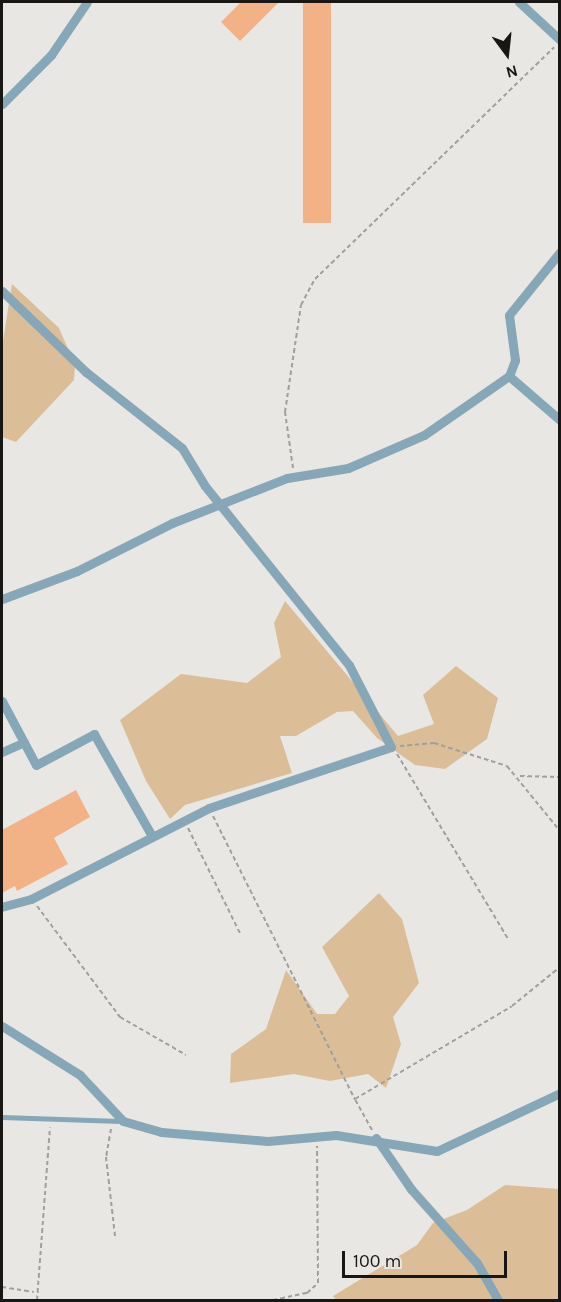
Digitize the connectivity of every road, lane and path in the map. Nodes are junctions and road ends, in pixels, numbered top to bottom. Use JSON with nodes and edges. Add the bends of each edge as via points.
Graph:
{"nodes":[{"id":1,"x":87,"y":2,"type":"edge"},
{"id":2,"x":519,"y":2,"type":"edge"},
{"id":3,"x":560,"y":41,"type":"edge"},
{"id":4,"x":2,"y":104,"type":"edge"},
{"id":5,"x":560,"y":252,"type":"edge"},
{"id":6,"x":2,"y":291,"type":"edge"},
{"id":7,"x":508,"y":376,"type":"junction"},
{"id":8,"x":560,"y":420,"type":"edge"},
{"id":9,"x":294,"y":477,"type":"junction"},
{"id":10,"x":225,"y":506,"type":"junction"},
{"id":11,"x":2,"y":599,"type":"edge"},
{"id":12,"x":2,"y":701,"type":"edge"},
{"id":13,"x":24,"y":742,"type":"junction"},
{"id":14,"x":391,"y":747,"type":"junction"},
{"id":15,"x":2,"y":752,"type":"edge"},
{"id":16,"x":520,"y":776,"type":"junction"},
{"id":17,"x":560,"y":777,"type":"edge"},
{"id":18,"x":209,"y":808,"type":"junction"},
{"id":19,"x":185,"y":823,"type":"junction"},
{"id":20,"x":560,"y":831,"type":"edge"},
{"id":21,"x":152,"y":837,"type":"junction"},
{"id":22,"x":31,"y":899,"type":"junction"},
{"id":23,"x":2,"y":907,"type":"edge"},
{"id":24,"x":240,"y":933,"type":"dead end"},
{"id":25,"x":508,"y":939,"type":"dead end"},
{"id":26,"x":560,"y":967,"type":"edge"},
{"id":27,"x":2,"y":1026,"type":"edge"},
{"id":28,"x":186,"y":1055,"type":"dead end"},
{"id":29,"x":560,"y":1093,"type":"edge"},
{"id":30,"x":355,"y":1099,"type":"junction"},
{"id":31,"x":2,"y":1117,"type":"edge"},
{"id":32,"x":51,"y":1118,"type":"junction"},
{"id":33,"x":112,"y":1120,"type":"junction"},
{"id":34,"x":123,"y":1121,"type":"junction"},
{"id":35,"x":316,"y":1137,"type":"junction"},
{"id":36,"x":376,"y":1138,"type":"junction"},
{"id":37,"x":115,"y":1236,"type":"dead end"},
{"id":38,"x":2,"y":1287,"type":"edge"},
{"id":39,"x":35,"y":1292,"type":"junction"},
{"id":40,"x":37,"y":1300,"type":"edge"},
{"id":41,"x":273,"y":1300,"type":"edge"},
{"id":42,"x":498,"y":1300,"type":"edge"}],
"edges":[{"from":1,"to":4,"type":"street","via":[[51,55]]},
{"from":2,"to":3,"type":"street"},
{"from":3,"to":9,"type":"path","via":[[315,279],[301,305],[285,412]]},
{"from":5,"to":7,"type":"street","via":[[509,315],[514,360]]},
{"from":6,"to":10,"type":"street","via":[[86,372],[183,448],[205,486]]},
{"from":7,"to":8,"type":"street"},
{"from":7,"to":9,"type":"street","via":[[424,435],[348,468]]},
{"from":9,"to":10,"type":"street"},
{"from":10,"to":11,"type":"street","via":[[172,523],[77,571]]},
{"from":10,"to":14,"type":"street","via":[[349,665]]},
{"from":12,"to":13,"type":"street"},
{"from":13,"to":15,"type":"street"},
{"from":13,"to":21,"type":"street","via":[[36,765],[94,734]]},
{"from":14,"to":16,"type":"path","via":[[434,743],[507,766]]},
{"from":14,"to":18,"type":"street"},
{"from":14,"to":25,"type":"path","via":[[412,772]]},
{"from":16,"to":17,"type":"path"},
{"from":16,"to":20,"type":"path"},
{"from":18,"to":19,"type":"street"},
{"from":18,"to":30,"type":"path"},
{"from":19,"to":21,"type":"street"},
{"from":19,"to":24,"type":"path"},
{"from":21,"to":22,"type":"street"},
{"from":22,"to":23,"type":"street"},
{"from":22,"to":28,"type":"path","via":[[120,1017]]},
{"from":26,"to":30,"type":"path","via":[[512,1006]]},
{"from":27,"to":34,"type":"street","via":[[81,1075]]},
{"from":29,"to":36,"type":"street","via":[[437,1151],[415,1151]]},
{"from":30,"to":36,"type":"path"},
{"from":31,"to":32,"type":"lane"},
{"from":32,"to":33,"type":"lane"},
{"from":32,"to":39,"type":"path"},
{"from":33,"to":34,"type":"lane"},
{"from":33,"to":37,"type":"path","via":[[106,1157]]},
{"from":34,"to":35,"type":"street","via":[[161,1132],[268,1142]]},
{"from":35,"to":36,"type":"street"},
{"from":35,"to":41,"type":"path","via":[[318,1282],[307,1293]]},
{"from":36,"to":42,"type":"street","via":[[411,1189],[477,1263]]},
{"from":38,"to":39,"type":"path"},
{"from":39,"to":40,"type":"path"}]}
